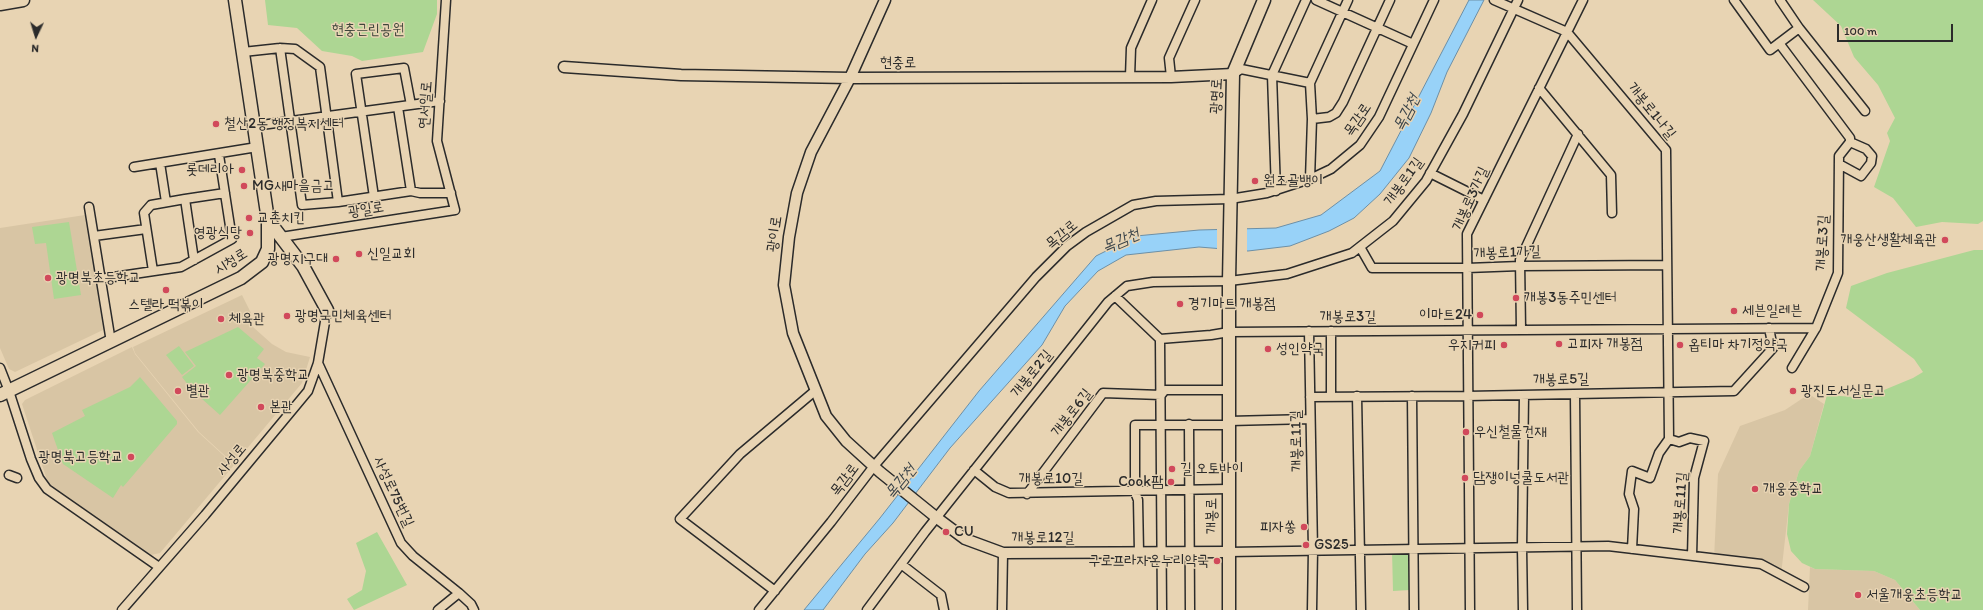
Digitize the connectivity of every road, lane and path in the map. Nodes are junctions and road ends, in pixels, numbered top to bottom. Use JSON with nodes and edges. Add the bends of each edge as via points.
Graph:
{"nodes":[{"id":1,"x":23,"y":0,"type":"edge"},
{"id":2,"x":235,"y":0,"type":"edge"},
{"id":3,"x":446,"y":0,"type":"edge"},
{"id":4,"x":885,"y":0,"type":"edge"},
{"id":5,"x":1152,"y":0,"type":"edge"},
{"id":6,"x":1195,"y":0,"type":"edge"},
{"id":7,"x":1264,"y":0,"type":"edge"},
{"id":8,"x":1306,"y":0,"type":"edge"},
{"id":9,"x":1316,"y":0,"type":"edge"},
{"id":10,"x":1348,"y":0,"type":"edge"},
{"id":11,"x":1390,"y":0,"type":"edge"},
{"id":12,"x":1434,"y":0,"type":"edge"},
{"id":13,"x":1494,"y":0,"type":"edge"},
{"id":14,"x":1518,"y":0,"type":"edge"},
{"id":15,"x":1583,"y":0,"type":"edge"},
{"id":16,"x":1734,"y":0,"type":"edge"},
{"id":17,"x":1780,"y":0,"type":"edge"},
{"id":18,"x":0,"y":4,"type":"edge"},
{"id":19,"x":1511,"y":7,"type":"junction"},
{"id":20,"x":1343,"y":12,"type":"junction"},
{"id":21,"x":1377,"y":28,"type":"junction"},
{"id":22,"x":1799,"y":28,"type":"junction"},
{"id":23,"x":1567,"y":32,"type":"junction"},
{"id":24,"x":1779,"y":43,"type":"junction"},
{"id":25,"x":1413,"y":44,"type":"junction"},
{"id":26,"x":280,"y":48,"type":"junction"},
{"id":27,"x":243,"y":52,"type":"junction"},
{"id":28,"x":564,"y":66,"type":"dead end"},
{"id":29,"x":1233,"y":74,"type":"junction"},
{"id":30,"x":1272,"y":76,"type":"junction"},
{"id":31,"x":1130,"y":77,"type":"junction"},
{"id":32,"x":1171,"y":77,"type":"junction"},
{"id":33,"x":850,"y":78,"type":"junction"},
{"id":34,"x":1310,"y":83,"type":"junction"},
{"id":35,"x":1539,"y":88,"type":"junction"},
{"id":36,"x":440,"y":101,"type":"junction"},
{"id":37,"x":412,"y":105,"type":"junction"},
{"id":38,"x":398,"y":107,"type":"junction"},
{"id":39,"x":1865,"y":111,"type":"dead end"},
{"id":40,"x":361,"y":112,"type":"junction"},
{"id":41,"x":326,"y":116,"type":"junction"},
{"id":42,"x":1312,"y":119,"type":"junction"},
{"id":43,"x":290,"y":121,"type":"junction"},
{"id":44,"x":254,"y":126,"type":"junction"},
{"id":45,"x":1578,"y":134,"type":"junction"},
{"id":46,"x":1850,"y":142,"type":"junction"},
{"id":47,"x":257,"y":147,"type":"junction"},
{"id":48,"x":219,"y":155,"type":"junction"},
{"id":49,"x":1839,"y":160,"type":"junction"},
{"id":50,"x":160,"y":163,"type":"junction"},
{"id":51,"x":134,"y":167,"type":"dead end"},
{"id":52,"x":1430,"y":173,"type":"junction"},
{"id":53,"x":1310,"y":179,"type":"junction"},
{"id":54,"x":411,"y":191,"type":"junction"},
{"id":55,"x":1276,"y":191,"type":"junction"},
{"id":56,"x":224,"y":193,"type":"junction"},
{"id":57,"x":450,"y":193,"type":"junction"},
{"id":58,"x":374,"y":197,"type":"junction"},
{"id":59,"x":185,"y":199,"type":"junction"},
{"id":60,"x":1484,"y":200,"type":"junction"},
{"id":61,"x":166,"y":202,"type":"junction"},
{"id":62,"x":338,"y":202,"type":"junction"},
{"id":63,"x":1230,"y":202,"type":"junction"},
{"id":64,"x":89,"y":208,"type":"dead end"},
{"id":65,"x":455,"y":210,"type":"joint"},
{"id":66,"x":1612,"y":213,"type":"dead end"},
{"id":67,"x":268,"y":220,"type":"junction"},
{"id":68,"x":146,"y":228,"type":"junction"},
{"id":69,"x":94,"y":236,"type":"junction"},
{"id":70,"x":282,"y":237,"type":"junction"},
{"id":71,"x":1360,"y":247,"type":"junction"},
{"id":72,"x":194,"y":260,"type":"junction"},
{"id":73,"x":1667,"y":265,"type":"junction"},
{"id":74,"x":1520,"y":266,"type":"junction"},
{"id":75,"x":1467,"y":268,"type":"junction"},
{"id":76,"x":153,"y":271,"type":"junction"},
{"id":77,"x":1229,"y":278,"type":"junction"},
{"id":78,"x":100,"y":279,"type":"junction"},
{"id":79,"x":1116,"y":296,"type":"junction"},
{"id":80,"x":327,"y":310,"type":"joint"},
{"id":81,"x":1769,"y":328,"type":"junction"},
{"id":82,"x":1816,"y":328,"type":"junction"},
{"id":83,"x":1668,"y":329,"type":"junction"},
{"id":84,"x":1467,"y":330,"type":"junction"},
{"id":85,"x":1521,"y":330,"type":"junction"},
{"id":86,"x":1309,"y":331,"type":"junction"},
{"id":87,"x":1331,"y":331,"type":"junction"},
{"id":88,"x":1229,"y":332,"type":"junction"},
{"id":89,"x":1160,"y":339,"type":"junction"},
{"id":90,"x":111,"y":342,"type":"junction"},
{"id":91,"x":318,"y":363,"type":"junction"},
{"id":92,"x":0,"y":368,"type":"edge"},
{"id":93,"x":1792,"y":368,"type":"dead end"},
{"id":94,"x":816,"y":390,"type":"junction"},
{"id":95,"x":1229,"y":390,"type":"junction"},
{"id":96,"x":1668,"y":392,"type":"junction"},
{"id":97,"x":5,"y":393,"type":"edge"},
{"id":98,"x":1160,"y":394,"type":"junction"},
{"id":99,"x":1575,"y":394,"type":"junction"},
{"id":100,"x":1524,"y":395,"type":"junction"},
{"id":101,"x":1331,"y":396,"type":"junction"},
{"id":102,"x":1357,"y":396,"type":"junction"},
{"id":103,"x":1412,"y":396,"type":"junction"},
{"id":104,"x":1467,"y":396,"type":"junction"},
{"id":105,"x":1310,"y":397,"type":"junction"},
{"id":106,"x":1310,"y":419,"type":"junction"},
{"id":107,"x":1228,"y":423,"type":"junction"},
{"id":108,"x":1161,"y":424,"type":"junction"},
{"id":109,"x":1189,"y":424,"type":"junction"},
{"id":110,"x":1669,"y":439,"type":"junction"},
{"id":111,"x":877,"y":469,"type":"junction"},
{"id":112,"x":974,"y":470,"type":"junction"},
{"id":113,"x":1228,"y":488,"type":"junction"},
{"id":114,"x":1190,"y":490,"type":"junction"},
{"id":115,"x":1161,"y":491,"type":"junction"},
{"id":116,"x":1135,"y":492,"type":"junction"},
{"id":117,"x":1027,"y":494,"type":"junction"},
{"id":118,"x":935,"y":516,"type":"junction"},
{"id":119,"x":1575,"y":547,"type":"junction"},
{"id":120,"x":1469,"y":548,"type":"junction"},
{"id":121,"x":1522,"y":548,"type":"junction"},
{"id":122,"x":1413,"y":549,"type":"junction"},
{"id":123,"x":1632,"y":549,"type":"junction"},
{"id":124,"x":1313,"y":550,"type":"junction"},
{"id":125,"x":1361,"y":550,"type":"junction"},
{"id":126,"x":1139,"y":552,"type":"junction"},
{"id":127,"x":1162,"y":552,"type":"junction"},
{"id":128,"x":1189,"y":552,"type":"junction"},
{"id":129,"x":1228,"y":552,"type":"junction"},
{"id":130,"x":1003,"y":554,"type":"junction"},
{"id":131,"x":1692,"y":556,"type":"junction"},
{"id":132,"x":901,"y":564,"type":"junction"},
{"id":133,"x":159,"y":567,"type":"junction"},
{"id":134,"x":1804,"y":587,"type":"dead end"},
{"id":135,"x":775,"y":591,"type":"junction"},
{"id":136,"x":460,"y":593,"type":"junction"},
{"id":137,"x":122,"y":610,"type":"edge"},
{"id":138,"x":438,"y":610,"type":"edge"},
{"id":139,"x":474,"y":610,"type":"edge"},
{"id":140,"x":760,"y":610,"type":"edge"},
{"id":141,"x":867,"y":610,"type":"edge"},
{"id":142,"x":944,"y":610,"type":"edge"},
{"id":143,"x":1002,"y":610,"type":"edge"},
{"id":144,"x":1162,"y":610,"type":"edge"},
{"id":145,"x":1190,"y":610,"type":"edge"},
{"id":146,"x":1230,"y":610,"type":"edge"},
{"id":147,"x":1312,"y":610,"type":"edge"},
{"id":148,"x":1361,"y":610,"type":"edge"},
{"id":149,"x":1414,"y":610,"type":"edge"},
{"id":150,"x":1470,"y":610,"type":"edge"},
{"id":151,"x":1523,"y":610,"type":"edge"},
{"id":152,"x":1577,"y":610,"type":"edge"}],
"edges":[{"from":1,"to":18,"type":"main road"},
{"from":2,"to":27,"type":"main road","name":"시청로"},
{"from":3,"to":36,"type":"street","name":"연서일로"},
{"from":4,"to":33,"type":"street","name":"광이로"},
{"from":5,"to":31,"type":"street","via":[[1131,48]]},
{"from":6,"to":32,"type":"street","via":[[1169,58]]},
{"from":7,"to":29,"type":"main road","name":"광명로"},
{"from":8,"to":30,"type":"street"},
{"from":9,"to":20,"type":"street"},
{"from":10,"to":20,"type":"street"},
{"from":11,"to":21,"type":"street"},
{"from":12,"to":25,"type":"street","name":"목감로"},
{"from":13,"to":19,"type":"street","name":"개봉로1나길"},
{"from":14,"to":19,"type":"street","name":"개봉로1길"},
{"from":15,"to":23,"type":"street","name":"개봉로3가길"},
{"from":16,"to":24,"type":"street","via":[[1770,50]]},
{"from":17,"to":22,"type":"street"},
{"from":19,"to":23,"type":"street","name":"개봉로1나길"},
{"from":19,"to":52,"type":"street","name":"개봉로1길","via":[[1463,114]]},
{"from":20,"to":21,"type":"street"},
{"from":20,"to":34,"type":"street"},
{"from":21,"to":25,"type":"street"},
{"from":21,"to":42,"type":"street","via":[[1336,113],[1330,117]]},
{"from":22,"to":24,"type":"street"},
{"from":22,"to":39,"type":"street"},
{"from":23,"to":35,"type":"street","name":"개봉로3가길"},
{"from":23,"to":73,"type":"street","name":"개봉로1나길","via":[[1666,150]]},
{"from":24,"to":46,"type":"street","via":[[1850,138]]},
{"from":25,"to":53,"type":"street","name":"목감로","via":[[1379,117],[1367,136],[1331,169]]},
{"from":26,"to":27,"type":"street"},
{"from":26,"to":41,"type":"street","via":[[295,49],[320,67]]},
{"from":26,"to":43,"type":"street"},
{"from":27,"to":44,"type":"main road","name":"시청로"},
{"from":28,"to":33,"type":"street","name":"현충로","via":[[681,75]]},
{"from":29,"to":30,"type":"street","via":[[1241,69]]},
{"from":29,"to":32,"type":"street","name":"현충로"},
{"from":29,"to":63,"type":"main road","name":"광명로"},
{"from":30,"to":34,"type":"street"},
{"from":30,"to":55,"type":"street"},
{"from":31,"to":32,"type":"street","name":"현충로"},
{"from":31,"to":33,"type":"street","name":"현충로"},
{"from":33,"to":94,"type":"street","name":"광이로","via":[[811,152],[797,193],[789,237],[784,285],[793,333]]},
{"from":34,"to":42,"type":"street"},
{"from":35,"to":45,"type":"street"},
{"from":35,"to":60,"type":"street","name":"개봉로3가길"},
{"from":36,"to":37,"type":"street"},
{"from":36,"to":57,"type":"street","name":"연서일로","via":[[437,141]]},
{"from":37,"to":38,"type":"street"},
{"from":37,"to":40,"type":"street","via":[[404,68],[356,74]]},
{"from":38,"to":40,"type":"street"},
{"from":38,"to":54,"type":"street"},
{"from":40,"to":41,"type":"street"},
{"from":40,"to":58,"type":"street"},
{"from":41,"to":43,"type":"street"},
{"from":41,"to":62,"type":"street"},
{"from":42,"to":53,"type":"street"},
{"from":43,"to":44,"type":"street"},
{"from":43,"to":62,"type":"street","via":[[302,205]]},
{"from":44,"to":47,"type":"main road","name":"시청로"},
{"from":45,"to":66,"type":"street","via":[[1611,174]]},
{"from":45,"to":74,"type":"street","via":[[1520,260]]},
{"from":46,"to":49,"type":"street"},
{"from":46,"to":49,"type":"street","via":[[1866,149],[1872,156],[1871,163],[1861,176]]},
{"from":47,"to":48,"type":"street"},
{"from":47,"to":67,"type":"main road","name":"시청로"},
{"from":48,"to":50,"type":"street"},
{"from":48,"to":56,"type":"street"},
{"from":49,"to":82,"type":"street","name":"개봉로3길","via":[[1838,273]]},
{"from":50,"to":51,"type":"street"},
{"from":50,"to":61,"type":"street"},
{"from":52,"to":60,"type":"street"},
{"from":52,"to":71,"type":"street","name":"개봉로1길","via":[[1393,220]]},
{"from":53,"to":55,"type":"street","name":"목감로"},
{"from":54,"to":57,"type":"street"},
{"from":54,"to":58,"type":"street"},
{"from":55,"to":63,"type":"street","name":"목감로"},
{"from":56,"to":59,"type":"street"},
{"from":56,"to":72,"type":"street","via":[[232,239]]},
{"from":57,"to":65,"type":"street","name":"연서일로"},
{"from":58,"to":62,"type":"street"},
{"from":59,"to":61,"type":"street"},
{"from":59,"to":72,"type":"street"},
{"from":60,"to":75,"type":"street","name":"개봉로3가길","via":[[1467,234]]},
{"from":61,"to":68,"type":"street","via":[[151,205],[144,213]]},
{"from":63,"to":77,"type":"main road","name":"개봉로"},
{"from":63,"to":111,"type":"street","name":"목감로","via":[[1156,201],[1138,204],[1086,232],[1067,246],[1036,277]]},
{"from":64,"to":69,"type":"street"},
{"from":65,"to":70,"type":"street","name":"광일로"},
{"from":67,"to":70,"type":"main road"},
{"from":67,"to":90,"type":"main road","name":"시청로","via":[[268,248],[262,262],[251,272]]},
{"from":68,"to":69,"type":"street"},
{"from":68,"to":76,"type":"street"},
{"from":69,"to":78,"type":"street"},
{"from":70,"to":80,"type":"main road","via":[[303,266]]},
{"from":71,"to":75,"type":"street","name":"개봉로1가길","via":[[1372,268]]},
{"from":71,"to":77,"type":"street","name":"개봉로1길","via":[[1352,253],[1287,274]]},
{"from":72,"to":76,"type":"street","via":[[181,267]]},
{"from":73,"to":74,"type":"street","name":"개봉로1가길"},
{"from":73,"to":83,"type":"street","name":"개봉로1나길"},
{"from":74,"to":75,"type":"street","name":"개봉로1가길"},
{"from":74,"to":85,"type":"street"},
{"from":75,"to":84,"type":"street","name":"개봉로3가길"},
{"from":76,"to":78,"type":"street"},
{"from":77,"to":79,"type":"street","name":"개봉로2길","via":[[1127,286]]},
{"from":77,"to":88,"type":"main road","name":"개봉로"},
{"from":78,"to":90,"type":"street"},
{"from":79,"to":89,"type":"street"},
{"from":79,"to":112,"type":"street","name":"개봉로2길","via":[[1108,302]]},
{"from":80,"to":91,"type":"street","name":"사성로"},
{"from":81,"to":82,"type":"street","name":"개봉로3길"},
{"from":81,"to":83,"type":"street","name":"개봉로3길"},
{"from":81,"to":96,"type":"street","name":"개봉로5길","via":[[1773,348],[1734,391]]},
{"from":82,"to":93,"type":"street","name":"개봉로3길"},
{"from":83,"to":85,"type":"street","name":"개봉로3길"},
{"from":83,"to":96,"type":"street"},
{"from":84,"to":85,"type":"street","name":"개봉로3길"},
{"from":84,"to":87,"type":"street","name":"개봉로3길"},
{"from":84,"to":104,"type":"street"},
{"from":86,"to":87,"type":"street","name":"개봉로3길"},
{"from":86,"to":88,"type":"street","name":"개봉로3길"},
{"from":86,"to":105,"type":"street","name":"개봉로11길"},
{"from":87,"to":101,"type":"street"},
{"from":88,"to":89,"type":"street"},
{"from":88,"to":95,"type":"main road","name":"개봉로"},
{"from":89,"to":98,"type":"street"},
{"from":90,"to":97,"type":"main road","name":"시청로"},
{"from":91,"to":133,"type":"street","name":"사성로","via":[[308,391]]},
{"from":91,"to":136,"type":"street","name":"사성로75번길","via":[[401,543],[413,556]]},
{"from":92,"to":97,"type":"street"},
{"from":94,"to":111,"type":"street","name":"광이로","via":[[826,416],[846,441]]},
{"from":94,"to":135,"type":"street","via":[[740,454],[680,519]]},
{"from":95,"to":98,"type":"street","name":"개봉로6길","via":[[1165,390]]},
{"from":95,"to":107,"type":"main road","name":"개봉로"},
{"from":96,"to":99,"type":"street","name":"개봉로5길"},
{"from":96,"to":110,"type":"street"},
{"from":97,"to":133,"type":"street","via":[[39,478],[47,489]]},
{"from":98,"to":108,"type":"street"},
{"from":98,"to":117,"type":"street","name":"개봉로6길","via":[[1103,393]]},
{"from":99,"to":100,"type":"street","name":"개봉로5길"},
{"from":99,"to":119,"type":"street"},
{"from":100,"to":104,"type":"street","name":"개봉로5길"},
{"from":100,"to":121,"type":"street"},
{"from":101,"to":102,"type":"street","name":"개봉로5길"},
{"from":101,"to":105,"type":"street","name":"개봉로5길"},
{"from":102,"to":103,"type":"street","name":"개봉로5길"},
{"from":102,"to":125,"type":"street"},
{"from":103,"to":104,"type":"street","name":"개봉로5길"},
{"from":103,"to":122,"type":"street"},
{"from":104,"to":120,"type":"street"},
{"from":105,"to":106,"type":"street","name":"개봉로11길"},
{"from":106,"to":107,"type":"street"},
{"from":106,"to":124,"type":"street","name":"개봉로11길"},
{"from":107,"to":109,"type":"street"},
{"from":107,"to":113,"type":"main road","name":"개봉로"},
{"from":108,"to":109,"type":"street"},
{"from":108,"to":115,"type":"street"},
{"from":108,"to":116,"type":"street","via":[[1134,425]]},
{"from":109,"to":114,"type":"street"},
{"from":110,"to":123,"type":"street","name":"개봉로11길","via":[[1659,452],[1650,478],[1632,471],[1629,494],[1634,510]]},
{"from":110,"to":131,"type":"street","name":"개봉로11길","via":[[1679,442],[1690,438],[1704,441],[1694,478]]},
{"from":111,"to":118,"type":"street","name":"개봉로12길"},
{"from":111,"to":135,"type":"street","name":"목감로"},
{"from":112,"to":117,"type":"street","name":"개봉로10길","via":[[995,487],[1009,493]]},
{"from":112,"to":118,"type":"street","name":"개봉로2길"},
{"from":113,"to":114,"type":"street","name":"개봉로10길"},
{"from":113,"to":129,"type":"main road","name":"개봉로"},
{"from":114,"to":115,"type":"street","name":"개봉로10길"},
{"from":114,"to":128,"type":"street"},
{"from":115,"to":116,"type":"street","name":"개봉로10길"},
{"from":115,"to":127,"type":"street"},
{"from":116,"to":117,"type":"street","name":"개봉로10길"},
{"from":116,"to":126,"type":"street","via":[[1138,500]]},
{"from":118,"to":130,"type":"street","name":"개봉로12길","via":[[965,539]]},
{"from":118,"to":132,"type":"street","name":"개봉로2길"},
{"from":119,"to":121,"type":"street","name":"개봉로11길"},
{"from":119,"to":123,"type":"street","name":"개봉로11길","via":[[1608,546]]},
{"from":119,"to":152,"type":"street"},
{"from":120,"to":121,"type":"street","name":"개봉로11길"},
{"from":120,"to":122,"type":"street","name":"개봉로11길"},
{"from":120,"to":150,"type":"street"},
{"from":121,"to":151,"type":"street"},
{"from":122,"to":125,"type":"street","name":"개봉로11길"},
{"from":122,"to":149,"type":"street"},
{"from":123,"to":131,"type":"street","name":"개봉로11길"},
{"from":124,"to":125,"type":"street","name":"개봉로11길"},
{"from":124,"to":129,"type":"street","name":"개봉로11길"},
{"from":124,"to":147,"type":"street","name":"개봉로11길"},
{"from":125,"to":148,"type":"street"},
{"from":126,"to":127,"type":"street","name":"개봉로12길"},
{"from":126,"to":130,"type":"street","name":"개봉로12길"},
{"from":127,"to":128,"type":"street","name":"개봉로12길"},
{"from":127,"to":144,"type":"street"},
{"from":128,"to":129,"type":"street","name":"개봉로12길"},
{"from":128,"to":145,"type":"street"},
{"from":129,"to":146,"type":"main road","name":"개봉로"},
{"from":130,"to":143,"type":"street"},
{"from":131,"to":134,"type":"street","name":"개봉로11길","via":[[1761,564]]},
{"from":132,"to":141,"type":"street","name":"개봉로2길"},
{"from":132,"to":142,"type":"street","via":[[941,595]]},
{"from":133,"to":137,"type":"street","name":"사성로"},
{"from":135,"to":140,"type":"street","name":"목감로"},
{"from":136,"to":138,"type":"street"},
{"from":136,"to":139,"type":"street","name":"사성로75번길"}]}
